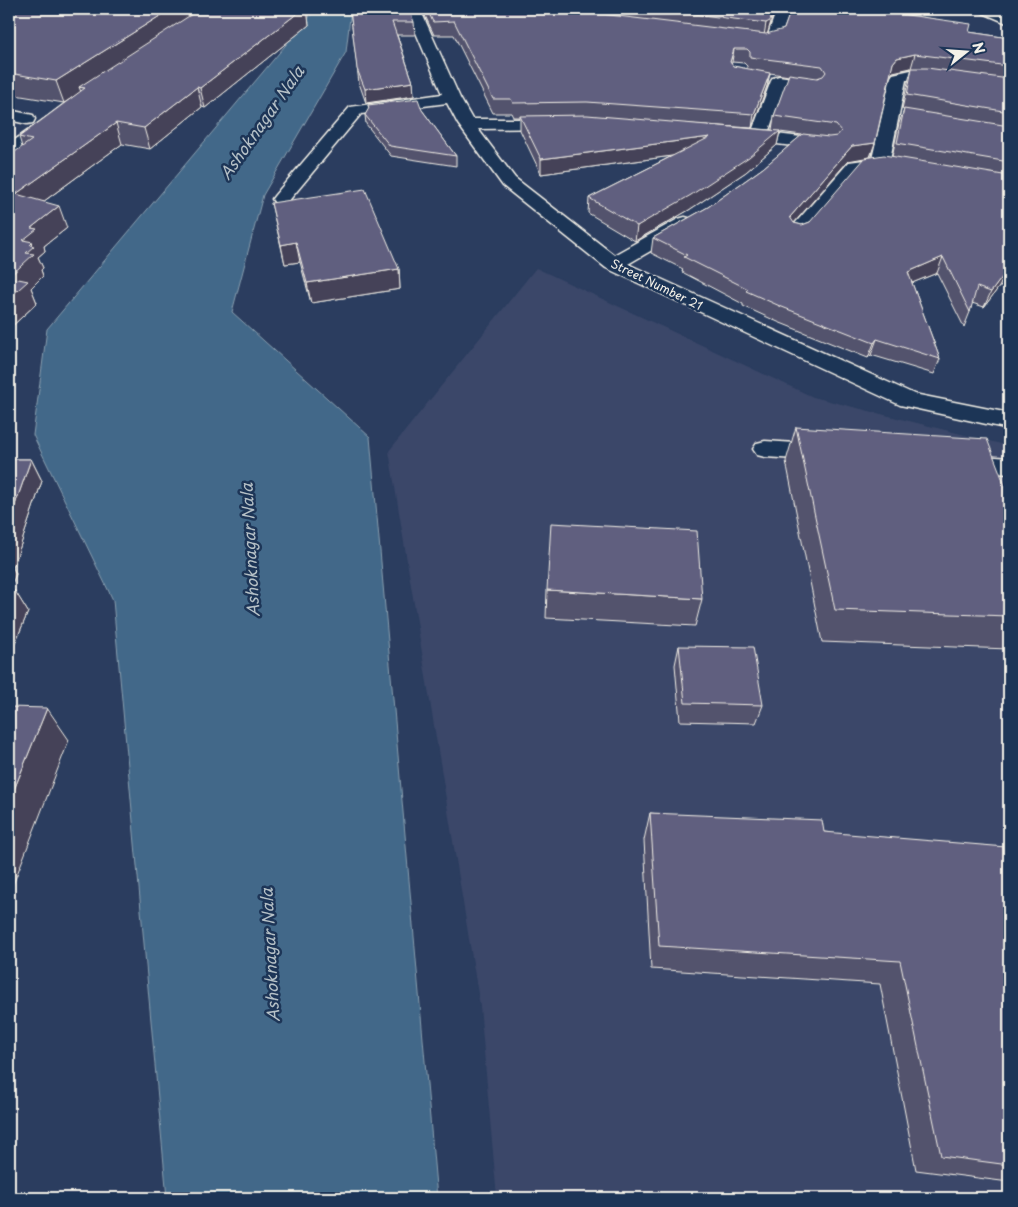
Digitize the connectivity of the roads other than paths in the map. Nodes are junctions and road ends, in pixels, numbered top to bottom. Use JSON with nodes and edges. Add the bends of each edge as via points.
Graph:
{"nodes":[{"id":1,"x":413,"y":9,"type":"edge"},
{"id":2,"x":784,"y":9,"type":"edge"},
{"id":3,"x":986,"y":9,"type":"edge"},
{"id":4,"x":1009,"y":20,"type":"edge"},
{"id":5,"x":736,"y":38,"type":"edge"},
{"id":6,"x":760,"y":79,"type":"edge"},
{"id":7,"x":780,"y":81,"type":"junction"},
{"id":8,"x":813,"y":84,"type":"edge"},
{"id":9,"x":1009,"y":87,"type":"edge"},
{"id":10,"x":452,"y":98,"type":"junction"},
{"id":11,"x":62,"y":114,"type":"edge"},
{"id":12,"x":9,"y":115,"type":"edge"},
{"id":13,"x":891,"y":115,"type":"junction"},
{"id":14,"x":910,"y":118,"type":"edge"},
{"id":15,"x":576,"y":123,"type":"edge"},
{"id":16,"x":466,"y":124,"type":"junction"},
{"id":17,"x":9,"y":131,"type":"edge"},
{"id":18,"x":730,"y":134,"type":"edge"},
{"id":19,"x":759,"y":136,"type":"junction"},
{"id":20,"x":794,"y":141,"type":"junction"},
{"id":21,"x":826,"y":145,"type":"edge"},
{"id":22,"x":9,"y":152,"type":"edge"},
{"id":23,"x":774,"y":159,"type":"edge"},
{"id":24,"x":880,"y":163,"type":"junction"},
{"id":25,"x":917,"y":170,"type":"edge"},
{"id":26,"x":281,"y":198,"type":"dead end"},
{"id":27,"x":697,"y":216,"type":"edge"},
{"id":28,"x":798,"y":232,"type":"edge"},
{"id":29,"x":613,"y":264,"type":"junction"},
{"id":30,"x":1009,"y":421,"type":"edge"},
{"id":31,"x":765,"y":449,"type":"dead end"},
{"id":32,"x":853,"y":455,"type":"edge"},
{"id":33,"x":931,"y":460,"type":"edge"},
{"id":34,"x":1009,"y":466,"type":"edge"}],
"edges":[{"from":1,"to":10,"type":"street","name":"Street Number 21"},
{"from":2,"to":5,"type":"street","via":[[773,40]]},
{"from":3,"to":4,"type":"street"},
{"from":6,"to":7,"type":"street"},
{"from":7,"to":8,"type":"street"},
{"from":7,"to":19,"type":"street"},
{"from":9,"to":13,"type":"street","via":[[923,75],[899,77]]},
{"from":10,"to":16,"type":"street","name":"Street Number 21"},
{"from":10,"to":26,"type":"street","via":[[356,110]]},
{"from":11,"to":22,"type":"street"},
{"from":12,"to":17,"type":"street","via":[[32,116]]},
{"from":13,"to":14,"type":"street"},
{"from":13,"to":24,"type":"street"},
{"from":15,"to":16,"type":"street"},
{"from":16,"to":29,"type":"street","name":"Street Number 21","via":[[509,182]]},
{"from":18,"to":19,"type":"street"},
{"from":19,"to":20,"type":"street"},
{"from":20,"to":21,"type":"street"},
{"from":20,"to":23,"type":"street"},
{"from":24,"to":25,"type":"street"},
{"from":24,"to":28,"type":"street","via":[[855,166]]},
{"from":27,"to":29,"type":"street"},
{"from":29,"to":30,"type":"street","name":"Street Number 21","via":[[908,400]]},
{"from":31,"to":32,"type":"street"},
{"from":33,"to":34,"type":"street"}]}
